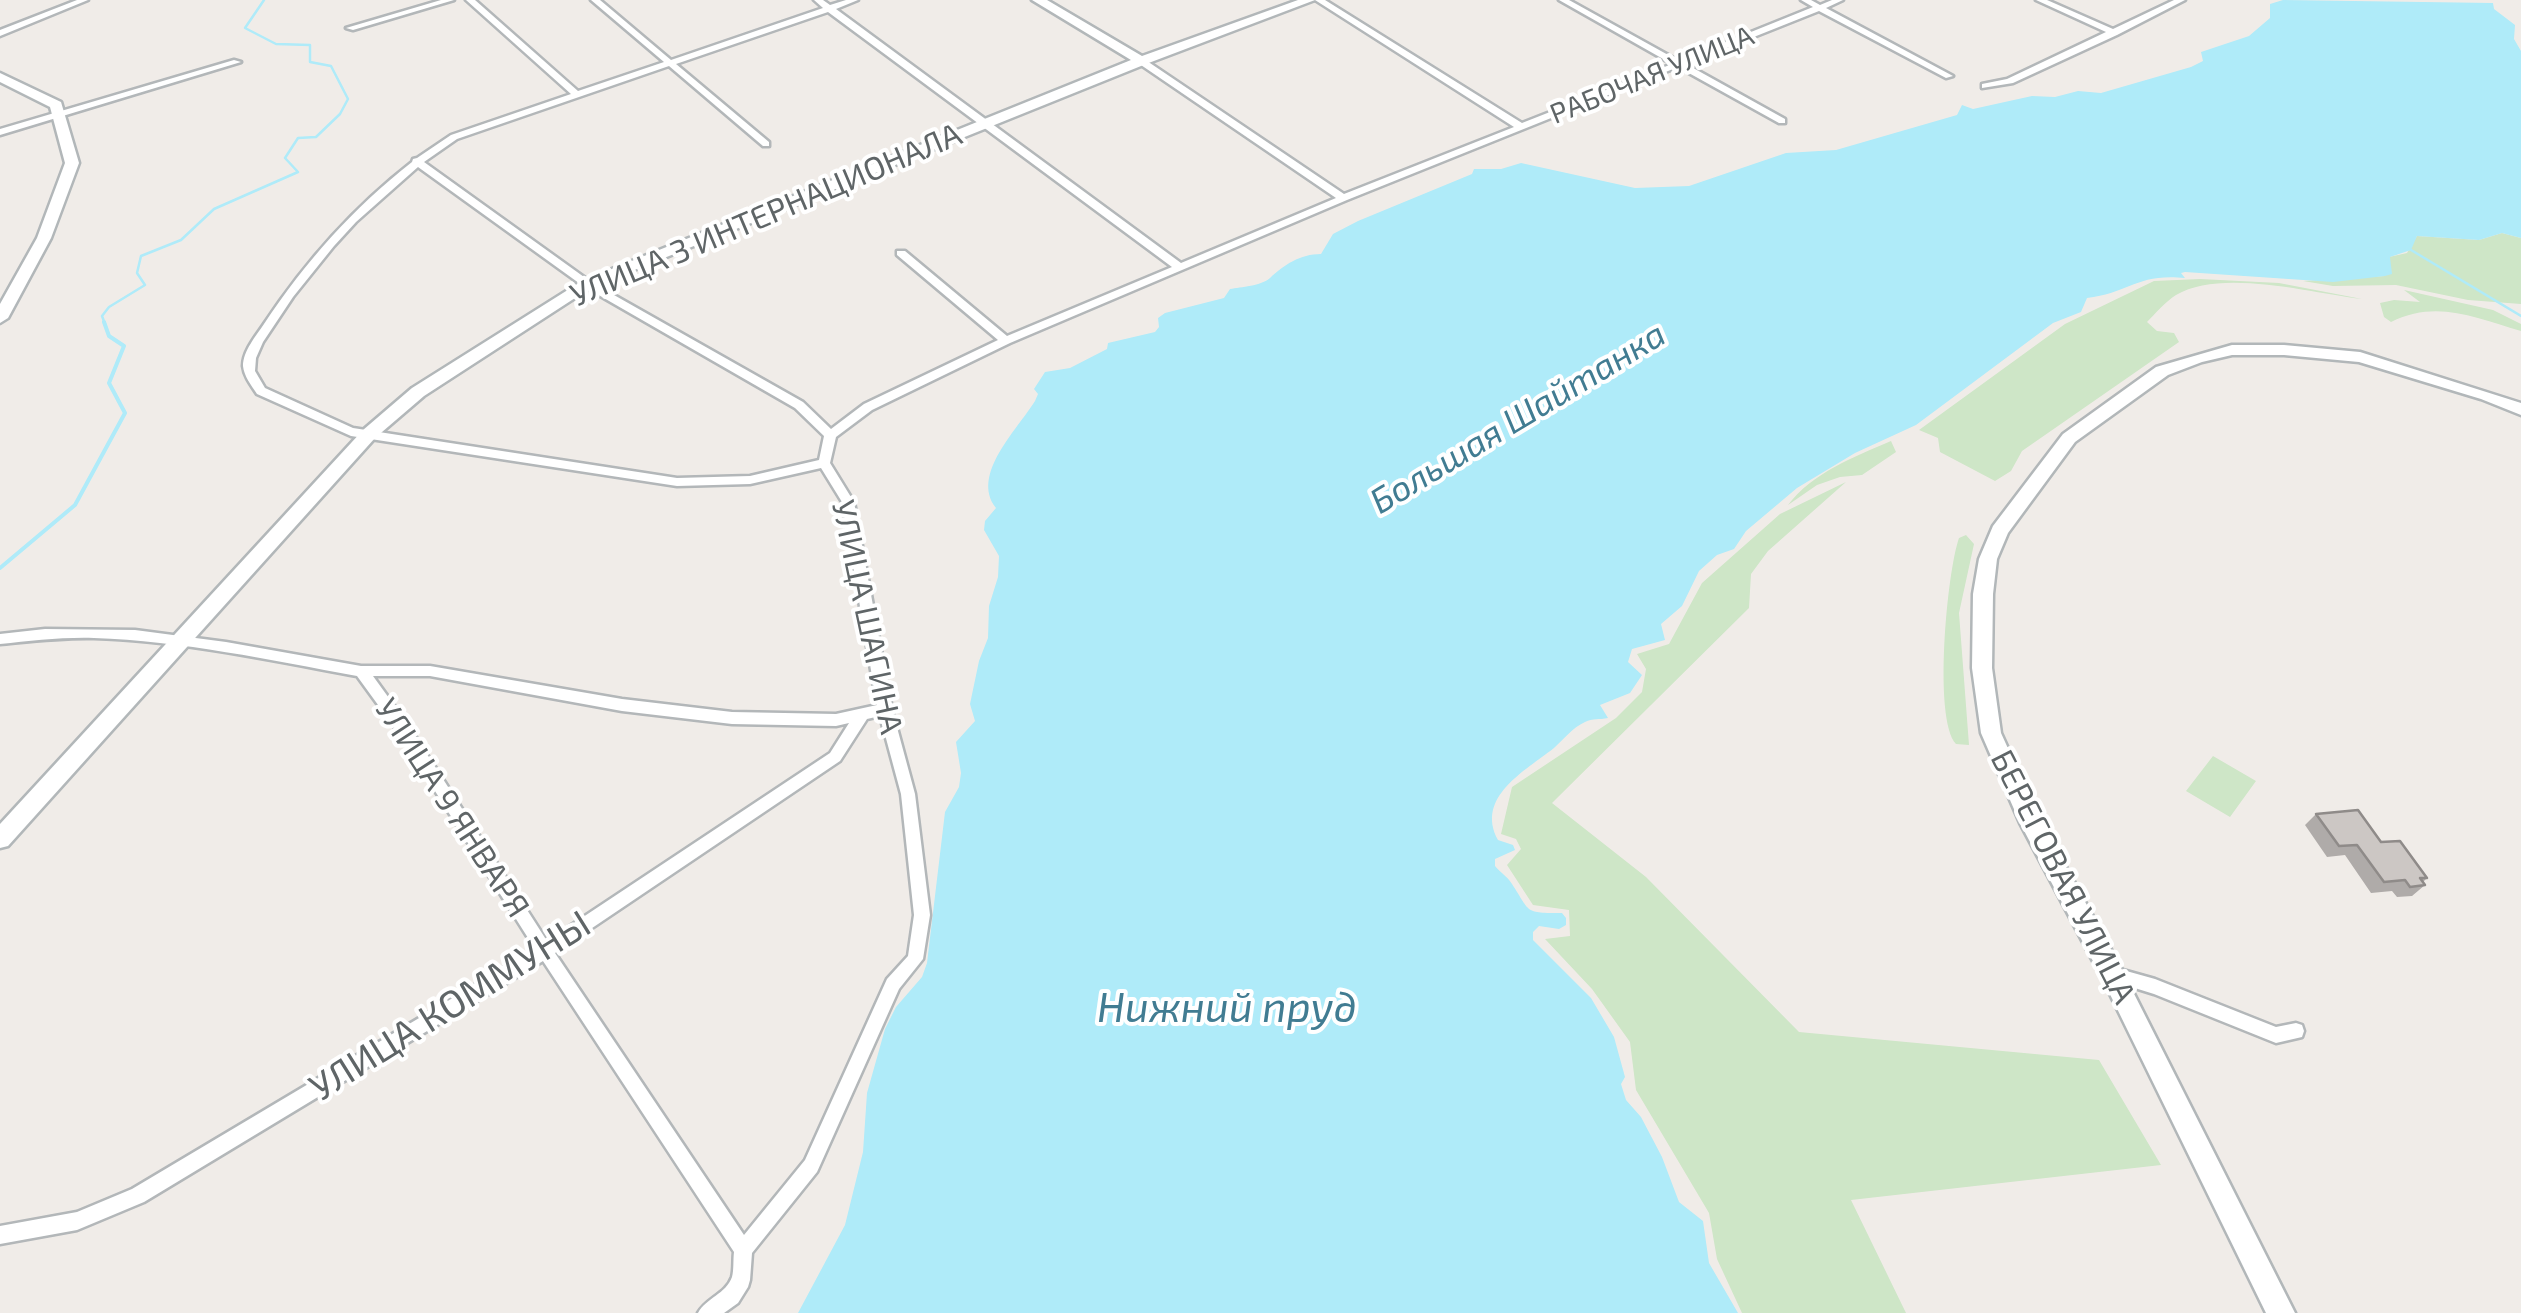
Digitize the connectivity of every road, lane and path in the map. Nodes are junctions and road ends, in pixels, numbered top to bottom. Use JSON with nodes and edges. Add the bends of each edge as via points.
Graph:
{"nodes":[{"id":1,"x":84,"y":0,"type":"edge"},
{"id":2,"x":450,"y":0,"type":"edge"},
{"id":3,"x":470,"y":0,"type":"edge"},
{"id":4,"x":594,"y":0,"type":"edge"},
{"id":5,"x":818,"y":0,"type":"edge"},
{"id":6,"x":854,"y":0,"type":"edge"},
{"id":7,"x":1038,"y":0,"type":"edge"},
{"id":8,"x":1309,"y":0,"type":"edge"},
{"id":9,"x":1320,"y":0,"type":"edge"},
{"id":10,"x":1563,"y":0,"type":"edge"},
{"id":11,"x":1804,"y":0,"type":"edge"},
{"id":12,"x":1839,"y":0,"type":"edge"},
{"id":13,"x":2040,"y":0,"type":"edge"},
{"id":14,"x":2181,"y":0,"type":"edge"},
{"id":15,"x":830,"y":8,"type":"junction"},
{"id":16,"x":1821,"y":8,"type":"junction"},
{"id":17,"x":350,"y":28,"type":"dead end"},
{"id":18,"x":0,"y":33,"type":"edge"},
{"id":19,"x":2114,"y":33,"type":"junction"},
{"id":20,"x":1141,"y":60,"type":"junction"},
{"id":21,"x":237,"y":62,"type":"dead end"},
{"id":22,"x":669,"y":63,"type":"junction"},
{"id":23,"x":1680,"y":64,"type":"junction"},
{"id":24,"x":1949,"y":76,"type":"dead end"},
{"id":25,"x":0,"y":77,"type":"edge"},
{"id":26,"x":1986,"y":86,"type":"dead end"},
{"id":27,"x":577,"y":95,"type":"junction"},
{"id":28,"x":60,"y":113,"type":"junction"},
{"id":29,"x":1782,"y":121,"type":"dead end"},
{"id":30,"x":982,"y":124,"type":"junction"},
{"id":31,"x":1521,"y":127,"type":"junction"},
{"id":32,"x":0,"y":132,"type":"edge"},
{"id":33,"x":766,"y":144,"type":"dead end"},
{"id":34,"x":416,"y":161,"type":"junction"},
{"id":35,"x":1342,"y":198,"type":"junction"},
{"id":36,"x":901,"y":253,"type":"dead end"},
{"id":37,"x":1182,"y":268,"type":"junction"},
{"id":38,"x":587,"y":284,"type":"junction"},
{"id":39,"x":0,"y":318,"type":"edge"},
{"id":40,"x":1006,"y":341,"type":"junction"},
{"id":41,"x":2521,"y":410,"type":"edge"},
{"id":42,"x":369,"y":434,"type":"junction"},
{"id":43,"x":830,"y":435,"type":"junction"},
{"id":44,"x":824,"y":463,"type":"junction"},
{"id":45,"x":0,"y":639,"type":"edge"},
{"id":46,"x":180,"y":640,"type":"junction"},
{"id":47,"x":360,"y":671,"type":"junction"},
{"id":48,"x":885,"y":709,"type":"junction"},
{"id":49,"x":862,"y":715,"type":"junction"},
{"id":50,"x":0,"y":840,"type":"edge"},
{"id":51,"x":544,"y":951,"type":"junction"},
{"id":52,"x":2112,"y":974,"type":"junction"},
{"id":53,"x":2296,"y":1031,"type":"dead end"},
{"id":54,"x":0,"y":1235,"type":"edge"},
{"id":55,"x":743,"y":1250,"type":"junction"},
{"id":56,"x":708,"y":1313,"type":"edge"},
{"id":57,"x":2281,"y":1313,"type":"edge"}],
"edges":[{"from":1,"to":18,"type":"street"},
{"from":2,"to":17,"type":"street"},
{"from":3,"to":27,"type":"street"},
{"from":4,"to":22,"type":"street"},
{"from":5,"to":15,"type":"street"},
{"from":6,"to":15,"type":"street"},
{"from":7,"to":20,"type":"street"},
{"from":8,"to":20,"type":"street","name":"УЛИЦА 3 ИНТЕРНАЦИОНАЛА"},
{"from":9,"to":31,"type":"street"},
{"from":10,"to":23,"type":"street"},
{"from":11,"to":16,"type":"street"},
{"from":12,"to":16,"type":"street","name":"РАБОЧАЯ УЛИЦА"},
{"from":13,"to":19,"type":"street"},
{"from":14,"to":19,"type":"street"},
{"from":15,"to":22,"type":"street"},
{"from":15,"to":30,"type":"street"},
{"from":16,"to":23,"type":"street","name":"РАБОЧАЯ УЛИЦА"},
{"from":16,"to":24,"type":"street"},
{"from":19,"to":26,"type":"street"},
{"from":20,"to":30,"type":"street","name":"УЛИЦА 3 ИНТЕРНАЦИОНАЛА"},
{"from":20,"to":35,"type":"street"},
{"from":21,"to":28,"type":"street"},
{"from":22,"to":27,"type":"street"},
{"from":22,"to":33,"type":"street"},
{"from":23,"to":29,"type":"street"},
{"from":23,"to":31,"type":"street","name":"РАБОЧАЯ УЛИЦА"},
{"from":25,"to":28,"type":"street"},
{"from":27,"to":34,"type":"street","via":[[454,137]]},
{"from":28,"to":32,"type":"street"},
{"from":28,"to":39,"type":"street","via":[[72,163],[44,238]]},
{"from":30,"to":37,"type":"street"},
{"from":30,"to":38,"type":"street","name":"УЛИЦА 3 ИНТЕРНАЦИОНАЛА"},
{"from":31,"to":35,"type":"street"},
{"from":34,"to":38,"type":"street"},
{"from":34,"to":42,"type":"street","via":[[328,244],[280,307],[249,363],[260,391],[324,422]]},
{"from":35,"to":37,"type":"street"},
{"from":36,"to":40,"type":"street"},
{"from":37,"to":40,"type":"street"},
{"from":38,"to":42,"type":"street","name":"УЛИЦА 3 ИНТЕРНАЦИОНАЛА","via":[[418,392]]},
{"from":38,"to":43,"type":"street","via":[[799,406]]},
{"from":40,"to":43,"type":"street","via":[[868,408]]},
{"from":41,"to":52,"type":"street","name":"БЕРЕГОВАЯ УЛИЦА","via":[[2360,357],[2232,350],[2162,371],[2118,401],[2069,438],[2026,494],[1988,559],[1982,668],[1991,733]]},
{"from":42,"to":44,"type":"street","via":[[677,482],[750,480]]},
{"from":42,"to":46,"type":"street","name":"УЛИЦА 3 ИНТЕРНАЦИОНАЛА"},
{"from":43,"to":44,"type":"street","name":"УЛИЦА ШАГИНА"},
{"from":44,"to":48,"type":"street","name":"УЛИЦА ШАГИНА","via":[[848,502]]},
{"from":45,"to":46,"type":"street","name":"УЛИЦА 9 ЯНВАРЯ","via":[[84,632]]},
{"from":46,"to":47,"type":"street","name":"УЛИЦА 9 ЯНВАРЯ"},
{"from":46,"to":50,"type":"street","name":"УЛИЦА 3 ИНТЕРНАЦИОНАЛА"},
{"from":47,"to":49,"type":"street","via":[[430,671],[732,718]]},
{"from":47,"to":51,"type":"street","name":"УЛИЦА 9 ЯНВАРЯ"},
{"from":48,"to":49,"type":"street"},
{"from":48,"to":55,"type":"street","name":"УЛИЦА ШАГИНА","via":[[916,840],[922,915],[916,958],[893,984],[811,1166]]},
{"from":49,"to":51,"type":"street","name":"УЛИЦА КОММУНЫ","via":[[834,758]]},
{"from":51,"to":54,"type":"street","name":"УЛИЦА КОММУНЫ","via":[[138,1196],[77,1221]]},
{"from":51,"to":55,"type":"street","name":"УЛИЦА 9 ЯНВАРЯ"},
{"from":52,"to":53,"type":"street","via":[[2276,1036]]},
{"from":52,"to":57,"type":"street","name":"БЕРЕГОВАЯ УЛИЦА"},
{"from":55,"to":56,"type":"street","name":"УЛИЦА ШАГИНА","via":[[742,1280]]}]}
